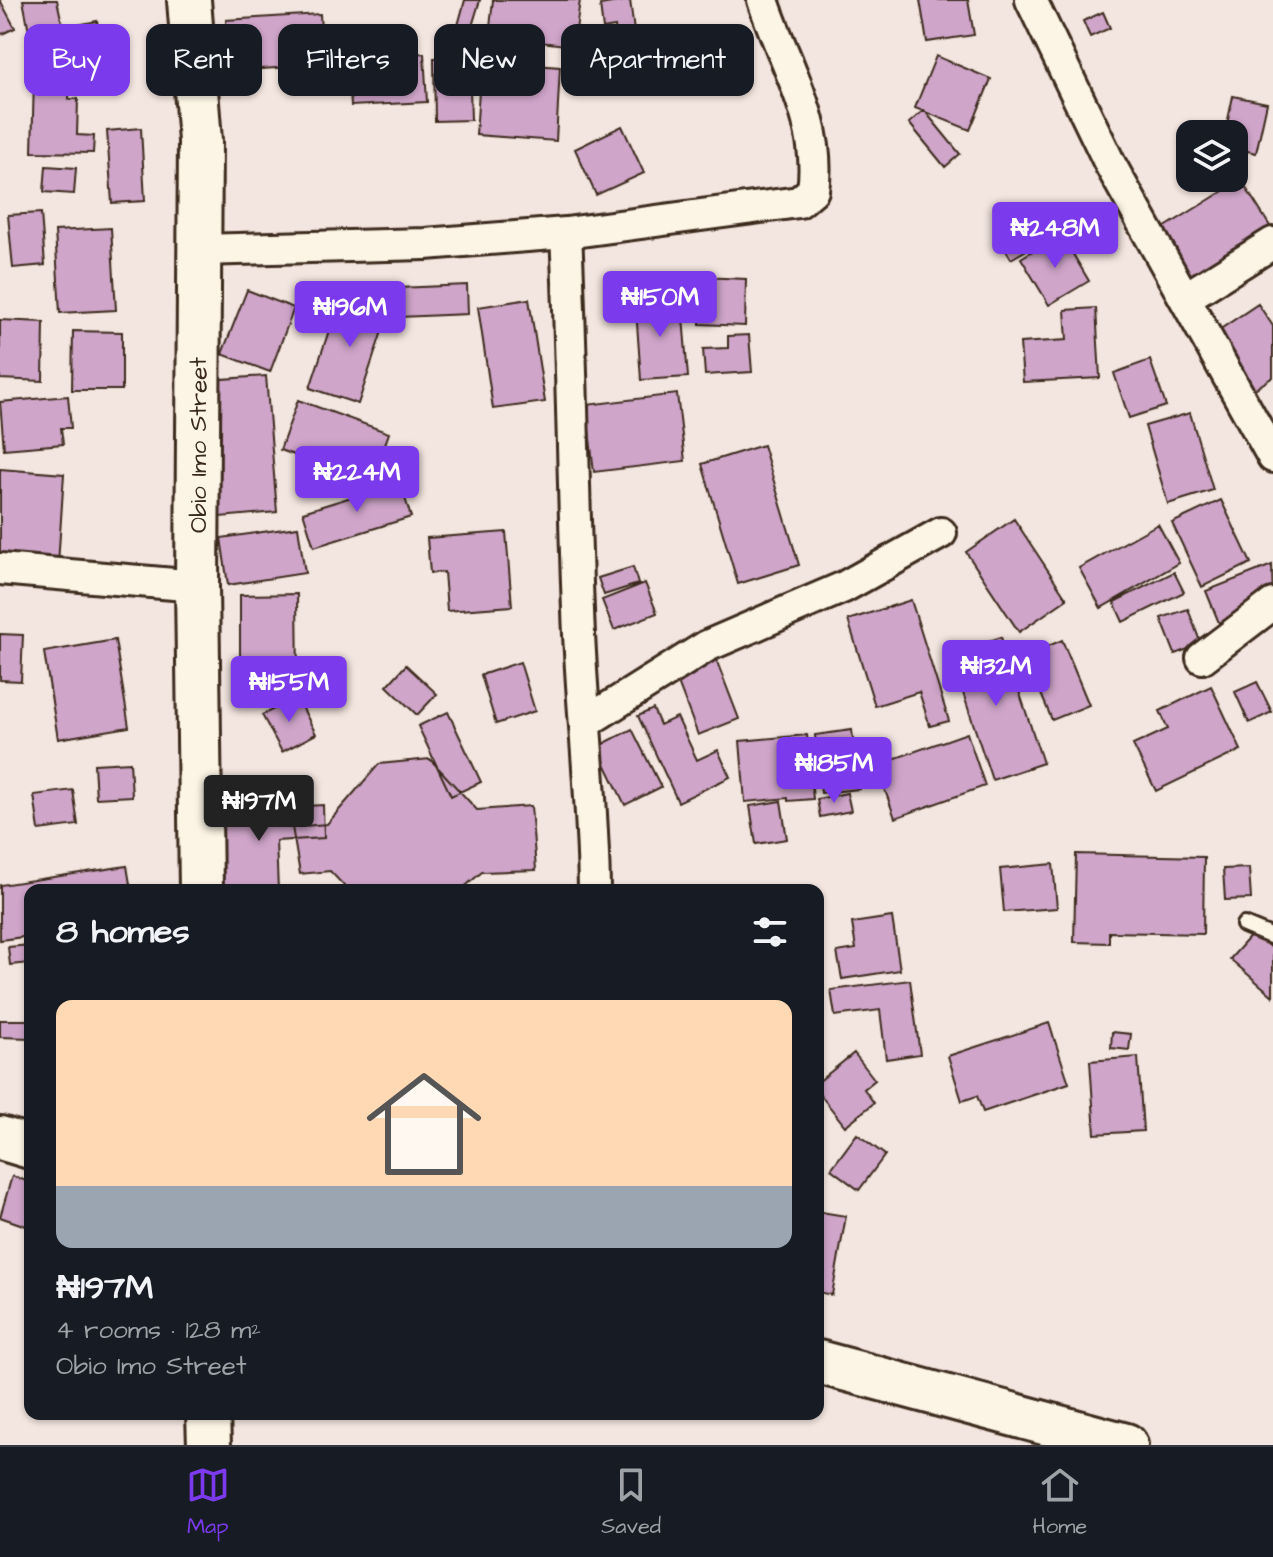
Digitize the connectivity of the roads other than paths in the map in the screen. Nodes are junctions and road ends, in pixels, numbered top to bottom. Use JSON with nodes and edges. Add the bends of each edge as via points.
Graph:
{"nodes":[{"id":1,"x":189,"y":0,"type":"edge"},
{"id":2,"x":763,"y":0,"type":"edge"},
{"id":3,"x":1031,"y":0,"type":"edge"},
{"id":4,"x":566,"y":233,"type":"junction"},
{"id":5,"x":1273,"y":243,"type":"edge"},
{"id":6,"x":199,"y":250,"type":"junction"},
{"id":7,"x":1185,"y":298,"type":"junction"},
{"id":8,"x":1273,"y":457,"type":"edge"},
{"id":9,"x":941,"y":533,"type":"dead end"},
{"id":10,"x":0,"y":569,"type":"edge"},
{"id":11,"x":197,"y":586,"type":"junction"},
{"id":12,"x":1273,"y":604,"type":"edge"},
{"id":13,"x":1202,"y":658,"type":"dead end"},
{"id":14,"x":586,"y":722,"type":"junction"},
{"id":15,"x":201,"y":884,"type":"edge"},
{"id":16,"x":594,"y":884,"type":"edge"},
{"id":17,"x":1244,"y":925,"type":"dead end"},
{"id":18,"x":1273,"y":937,"type":"edge"},
{"id":19,"x":0,"y":1138,"type":"edge"},
{"id":20,"x":24,"y":1145,"type":"edge"},
{"id":21,"x":824,"y":1364,"type":"edge"},
{"id":22,"x":208,"y":1420,"type":"edge"},
{"id":23,"x":209,"y":1445,"type":"edge"},
{"id":24,"x":1126,"y":1445,"type":"edge"}],
"edges":[{"from":1,"to":6,"type":"street","name":"Obio Imo Street","via":[[200,141]]},
{"from":2,"to":4,"type":"street","via":[[810,124],[813,190],[799,202]]},
{"from":3,"to":7,"type":"street","via":[[1110,164]]},
{"from":4,"to":6,"type":"street","via":[[425,244]]},
{"from":4,"to":14,"type":"street"},
{"from":5,"to":7,"type":"street"},
{"from":6,"to":11,"type":"street","name":"Obio Imo Street"},
{"from":7,"to":8,"type":"street"},
{"from":9,"to":14,"type":"street","via":[[844,587],[707,646]]},
{"from":10,"to":11,"type":"street"},
{"from":11,"to":15,"type":"street","name":"Obio Imo Street"},
{"from":12,"to":13,"type":"street"},
{"from":14,"to":16,"type":"street"},
{"from":17,"to":18,"type":"lane"},
{"from":19,"to":20,"type":"street"},
{"from":21,"to":24,"type":"street"},
{"from":22,"to":23,"type":"street"}]}
